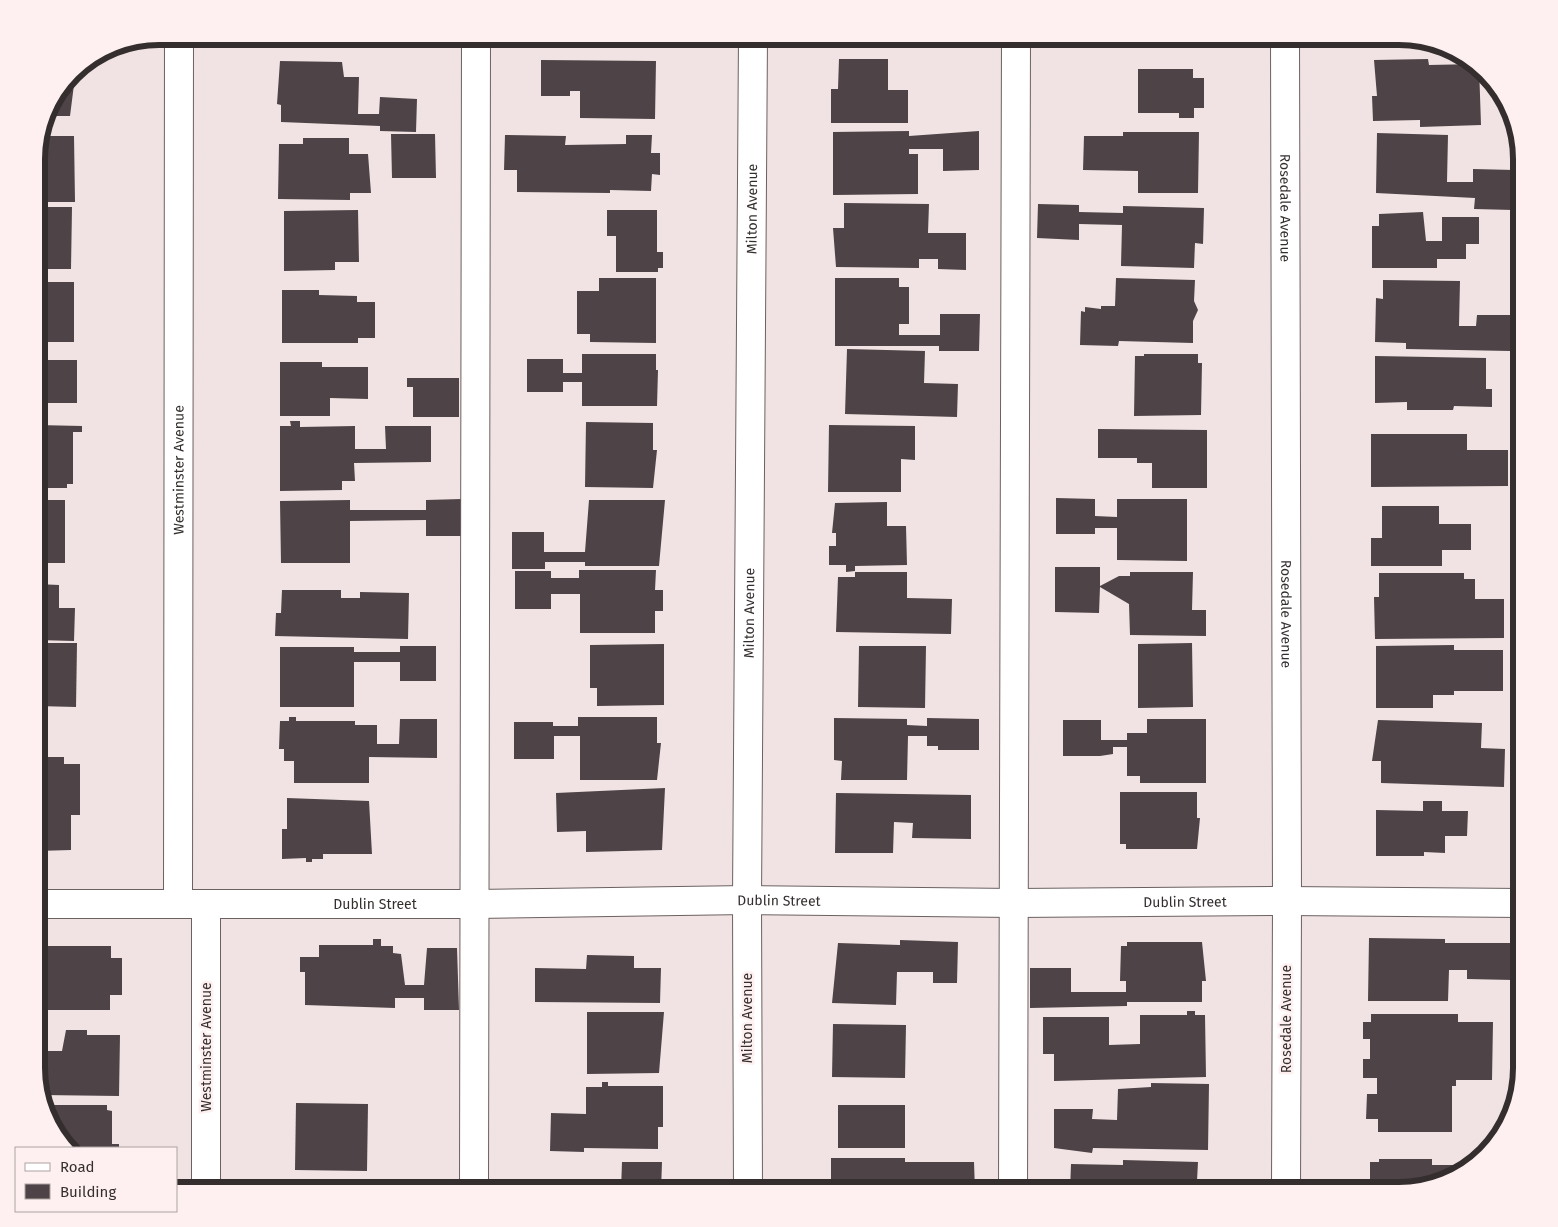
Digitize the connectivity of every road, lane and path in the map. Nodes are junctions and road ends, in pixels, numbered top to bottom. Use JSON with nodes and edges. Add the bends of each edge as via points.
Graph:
{"nodes":[{"id":1,"x":179,"y":45,"type":"edge"},
{"id":2,"x":476,"y":45,"type":"edge"},
{"id":3,"x":753,"y":45,"type":"edge"},
{"id":4,"x":1016,"y":45,"type":"edge"},
{"id":5,"x":1286,"y":45,"type":"edge"},
{"id":6,"x":747,"y":900,"type":"junction"},
{"id":7,"x":1287,"y":901,"type":"junction"},
{"id":8,"x":1014,"y":903,"type":"junction"},
{"id":9,"x":1513,"y":903,"type":"edge"},
{"id":10,"x":45,"y":904,"type":"edge"},
{"id":11,"x":178,"y":904,"type":"junction"},
{"id":12,"x":206,"y":904,"type":"junction"},
{"id":13,"x":474,"y":904,"type":"junction"},
{"id":14,"x":206,"y":1182,"type":"edge"},
{"id":15,"x":474,"y":1182,"type":"edge"},
{"id":16,"x":748,"y":1182,"type":"edge"},
{"id":17,"x":1013,"y":1182,"type":"edge"},
{"id":18,"x":1286,"y":1182,"type":"edge"}],
"edges":[{"from":1,"to":11,"type":"street","name":"Westminster Avenue"},
{"from":2,"to":13,"type":"street"},
{"from":3,"to":6,"type":"street","name":"Milton Avenue"},
{"from":4,"to":8,"type":"street"},
{"from":5,"to":7,"type":"street","name":"Rosedale Avenue"},
{"from":6,"to":8,"type":"street","name":"Dublin Street"},
{"from":6,"to":13,"type":"street","name":"Dublin Street"},
{"from":6,"to":16,"type":"street","name":"Milton Avenue"},
{"from":7,"to":8,"type":"street","name":"Dublin Street"},
{"from":7,"to":9,"type":"street","name":"Dublin Street"},
{"from":7,"to":18,"type":"street","name":"Rosedale Avenue"},
{"from":8,"to":17,"type":"street"},
{"from":10,"to":11,"type":"street","name":"Dublin Street"},
{"from":11,"to":12,"type":"street","name":"Dublin Street"},
{"from":12,"to":13,"type":"street","name":"Dublin Street"},
{"from":12,"to":14,"type":"street","name":"Westminster Avenue"},
{"from":13,"to":15,"type":"street"}]}
